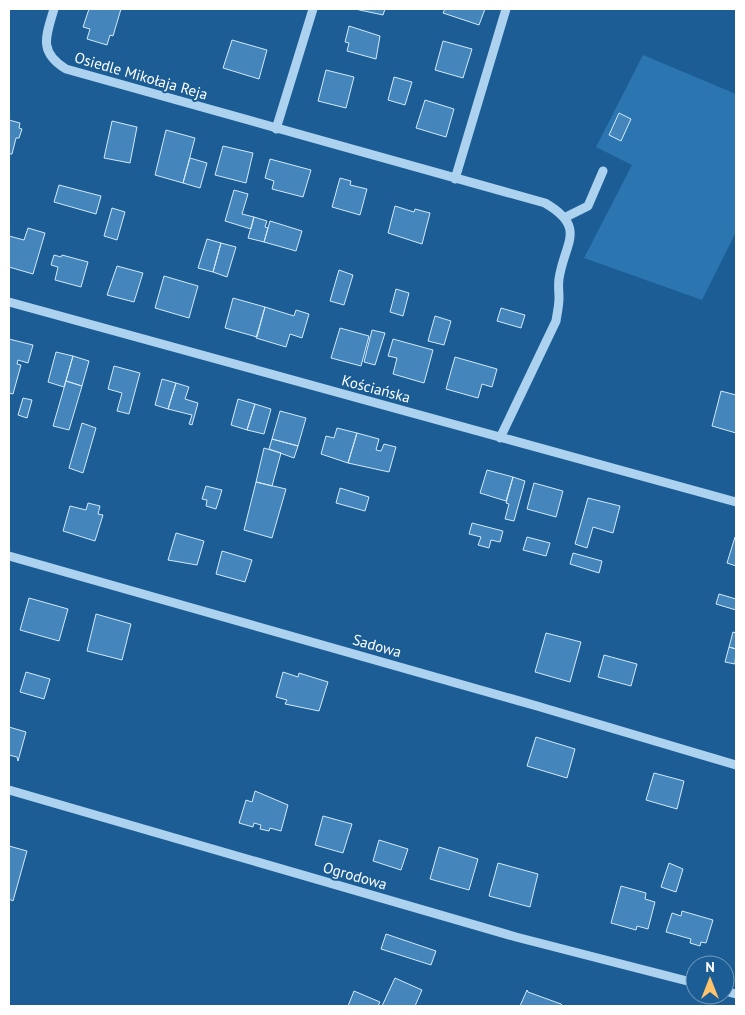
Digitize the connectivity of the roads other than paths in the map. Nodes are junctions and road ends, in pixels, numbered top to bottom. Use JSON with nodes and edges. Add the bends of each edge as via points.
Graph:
{"nodes":[{"id":1,"x":54,"y":9,"type":"edge"},
{"id":2,"x":313,"y":9,"type":"edge"},
{"id":3,"x":506,"y":9,"type":"edge"},
{"id":4,"x":276,"y":129,"type":"junction"},
{"id":5,"x":603,"y":172,"type":"dead end"},
{"id":6,"x":455,"y":179,"type":"junction"},
{"id":7,"x":564,"y":218,"type":"junction"},
{"id":8,"x":9,"y":302,"type":"edge"},
{"id":9,"x":500,"y":438,"type":"junction"},
{"id":10,"x":736,"y":502,"type":"edge"},
{"id":11,"x":9,"y":556,"type":"edge"},
{"id":12,"x":736,"y":765,"type":"edge"},
{"id":13,"x":9,"y":790,"type":"edge"},
{"id":14,"x":685,"y":981,"type":"edge"}],
"edges":[{"from":1,"to":4,"type":"street","name":"Osiedle Mikołaja Reja","via":[[46,36],[46,50],[66,69]]},
{"from":2,"to":4,"type":"street"},
{"from":3,"to":6,"type":"street"},
{"from":4,"to":6,"type":"street","name":"Osiedle Mikołaja Reja"},
{"from":5,"to":7,"type":"street","via":[[588,206]]},
{"from":6,"to":7,"type":"street","name":"Osiedle Mikołaja Reja","via":[[545,203],[561,212]]},
{"from":7,"to":9,"type":"street","via":[[571,238],[558,280],[560,300],[556,321]]},
{"from":8,"to":9,"type":"street","name":"Kościańska"},
{"from":9,"to":10,"type":"street","name":"Kościańska"},
{"from":11,"to":12,"type":"street","name":"Sadowa"},
{"from":13,"to":14,"type":"street","name":"Ogrodowa","via":[[506,934]]}]}
